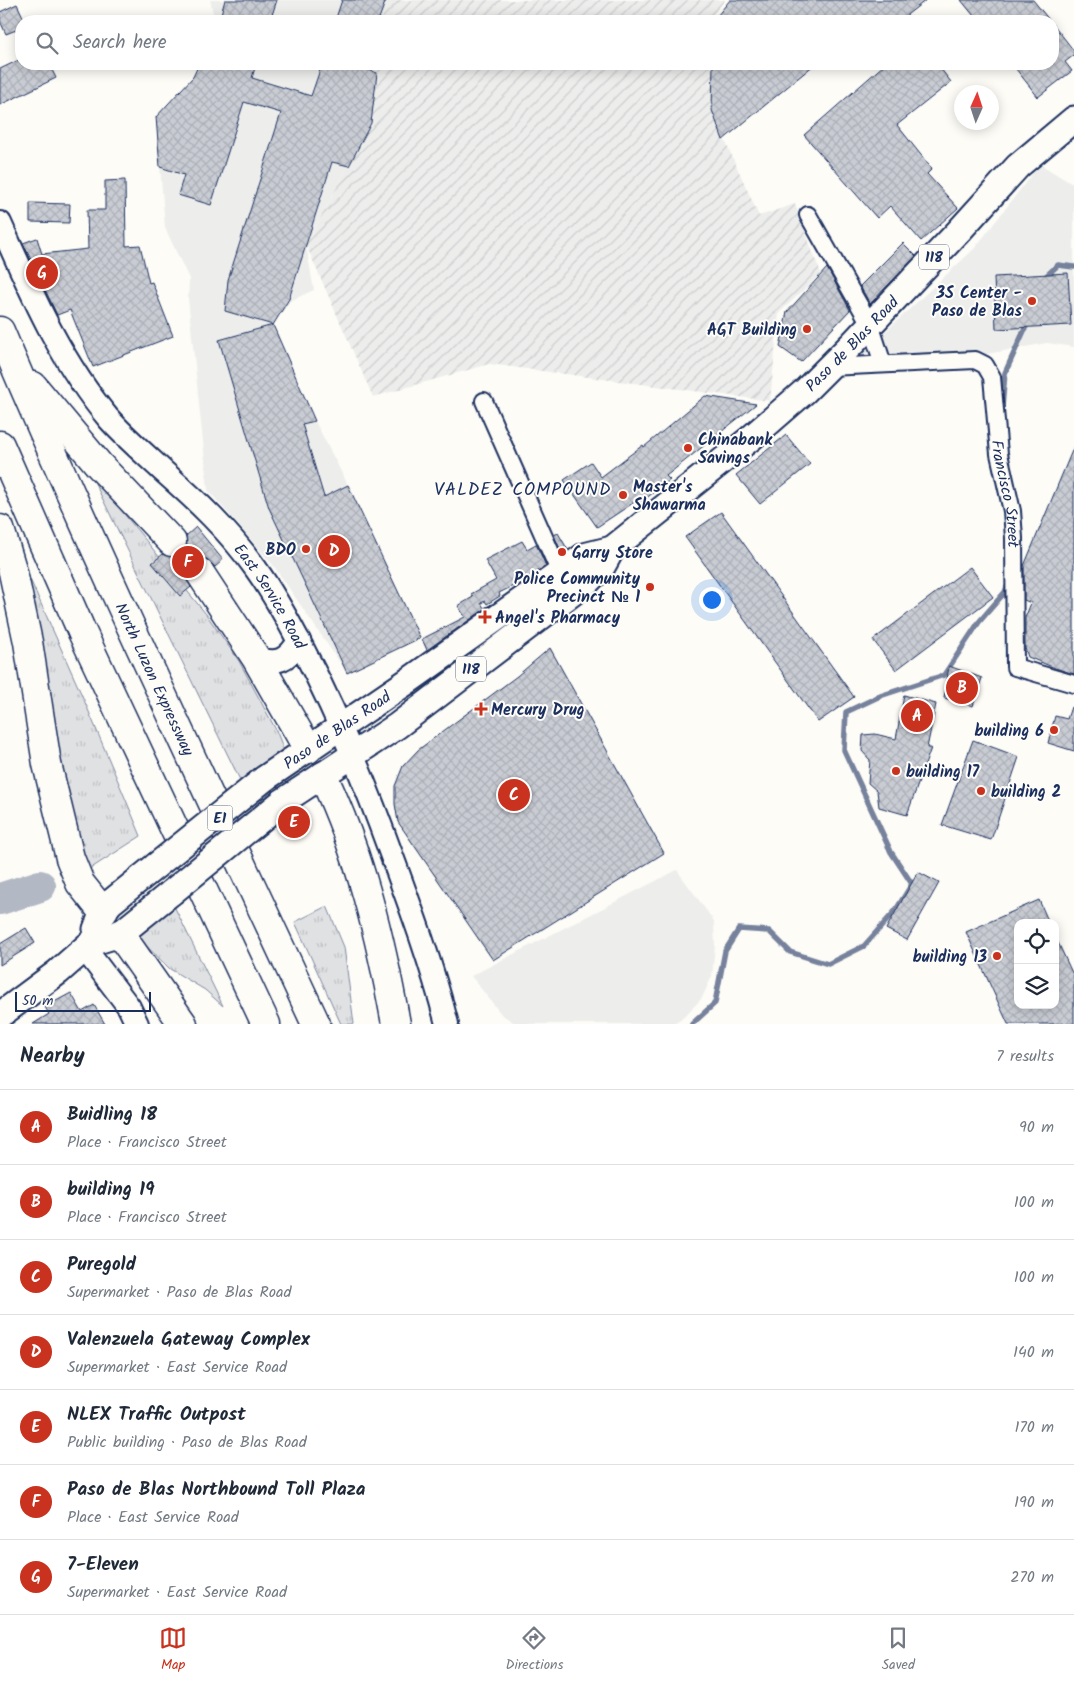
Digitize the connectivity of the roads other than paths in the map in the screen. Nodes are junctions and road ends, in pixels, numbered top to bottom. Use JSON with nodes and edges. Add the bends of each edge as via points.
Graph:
{"nodes":[{"id":1,"x":1074,"y":120,"type":"edge"},
{"id":2,"x":808,"y":215,"type":"dead end"},
{"id":3,"x":0,"y":224,"type":"edge"},
{"id":4,"x":0,"y":320,"type":"edge"},
{"id":5,"x":870,"y":324,"type":"junction"},
{"id":6,"x":0,"y":331,"type":"edge"},
{"id":7,"x":883,"y":364,"type":"junction"},
{"id":8,"x":829,"y":367,"type":"junction"},
{"id":9,"x":484,"y":401,"type":"dead end"},
{"id":10,"x":0,"y":445,"type":"edge"},
{"id":11,"x":0,"y":529,"type":"edge"},
{"id":12,"x":172,"y":542,"type":"tunnel mouth"},
{"id":13,"x":612,"y":549,"type":"junction"},
{"id":14,"x":200,"y":573,"type":"tunnel mouth"},
{"id":15,"x":560,"y":573,"type":"junction"},
{"id":16,"x":299,"y":641,"type":"junction"},
{"id":17,"x":256,"y":658,"type":"junction"},
{"id":18,"x":1074,"y":684,"type":"edge"},
{"id":19,"x":341,"y":728,"type":"junction"},
{"id":20,"x":308,"y":749,"type":"junction"},
{"id":21,"x":354,"y":755,"type":"junction"},
{"id":22,"x":323,"y":776,"type":"junction"},
{"id":23,"x":103,"y":912,"type":"junction"},
{"id":24,"x":120,"y":934,"type":"junction"},
{"id":25,"x":88,"y":946,"type":"junction"},
{"id":26,"x":0,"y":1015,"type":"edge"},
{"id":27,"x":137,"y":1024,"type":"edge"},
{"id":28,"x":184,"y":1024,"type":"edge"},
{"id":29,"x":266,"y":1024,"type":"edge"},
{"id":30,"x":316,"y":1024,"type":"edge"},
{"id":31,"x":396,"y":1024,"type":"edge"},
{"id":32,"x":447,"y":1024,"type":"edge"}],
"edges":[{"from":1,"to":5,"type":"main road","name":"Paso de Blas Road","number":"118","via":[[1018,166]]},
{"from":2,"to":5,"type":"street"},
{"from":3,"to":16,"type":"main road","name":"East Service Road","via":[[42,315],[68,363],[89,393],[110,420],[234,541],[274,596]]},
{"from":4,"to":12,"type":"highway","via":[[29,380],[99,465]]},
{"from":5,"to":7,"type":"street"},
{"from":5,"to":8,"type":"main road","name":"Paso de Blas Road","number":"118"},
{"from":6,"to":30,"type":"highway","name":"North Luzon Expressway","number":"E1","via":[[120,603]]},
{"from":7,"to":8,"type":"street","name":"Francisco Street"},
{"from":7,"to":18,"type":"street","name":"Francisco Street","via":[[975,360],[984,365],[992,377],[999,454],[1012,511],[1015,667]]},
{"from":8,"to":13,"type":"main road","name":"Paso de Blas Road","number":"118","via":[[751,438]]},
{"from":9,"to":15,"type":"street"},
{"from":10,"to":29,"type":"highway","via":[[82,632]]},
{"from":11,"to":23,"type":"highway","via":[[28,642],[47,764],[70,858],[80,882]]},
{"from":13,"to":15,"type":"main road","name":"Paso de Blas Road","number":"118","via":[[584,556]]},
{"from":13,"to":21,"type":"main road","name":"Paso de Blas Road","number":"118","via":[[602,567],[588,581]]},
{"from":14,"to":17,"type":"highway"},
{"from":15,"to":19,"type":"main road","name":"Paso de Blas Road","number":"118"},
{"from":16,"to":17,"type":"main road","via":[[292,653],[281,660],[268,662]]},
{"from":16,"to":19,"type":"main road","name":"East Service Road"},
{"from":17,"to":20,"type":"highway"},
{"from":19,"to":20,"type":"main road","name":"Paso de Blas Road","number":"118"},
{"from":19,"to":21,"type":"main road","name":"East Service Road"},
{"from":20,"to":22,"type":"main road"},
{"from":20,"to":23,"type":"main road","name":"Paso de Blas Road","number":"118","bridge":true,"via":[[264,779]]},
{"from":21,"to":22,"type":"main road","name":"Paso de Blas Road","number":"118"},
{"from":21,"to":32,"type":"main road","name":"East Service Road","via":[[421,936]]},
{"from":22,"to":24,"type":"main road","name":"Paso de Blas Road","number":"118","bridge":true,"via":[[282,802]]},
{"from":22,"to":31,"type":"highway","via":[[368,897]]},
{"from":23,"to":24,"type":"main road"},
{"from":23,"to":25,"type":"main road","name":"Paso de Blas Road","number":"118"},
{"from":24,"to":25,"type":"main road","name":"Paso de Blas Road","number":"118"},
{"from":24,"to":28,"type":"highway"},
{"from":25,"to":26,"type":"main road","name":"Paso de Blas Road","number":"118"},
{"from":25,"to":27,"type":"main road"}]}
